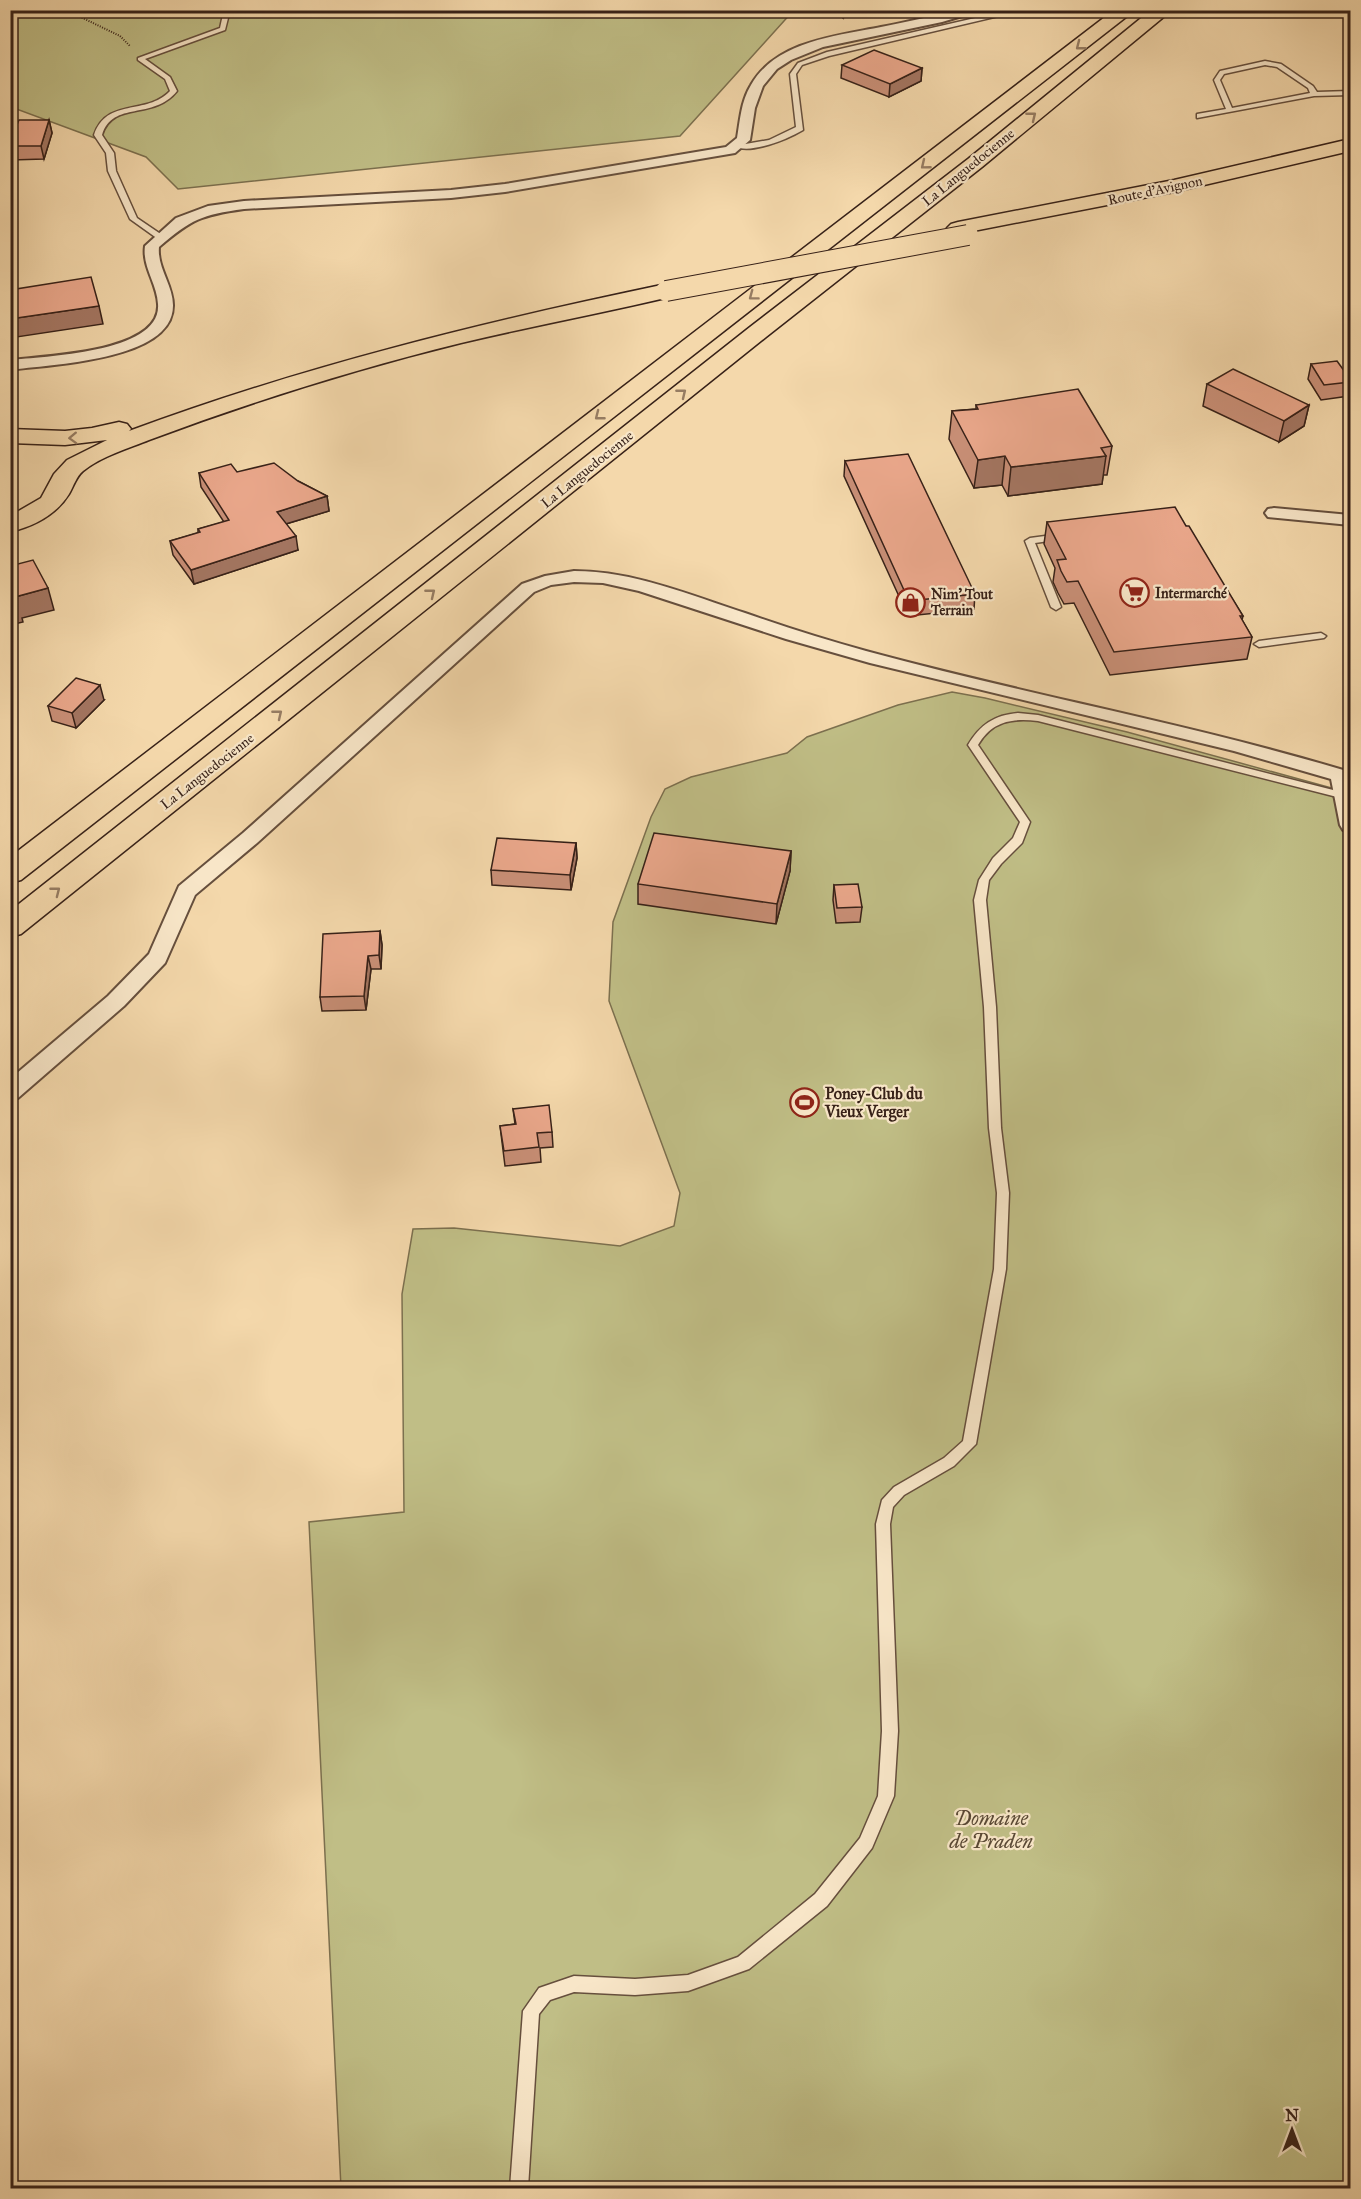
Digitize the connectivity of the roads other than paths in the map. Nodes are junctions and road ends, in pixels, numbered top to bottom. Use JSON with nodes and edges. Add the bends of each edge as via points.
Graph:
{"nodes":[{"id":1,"x":227,"y":10,"type":"edge"},
{"id":2,"x":976,"y":10,"type":"edge"},
{"id":3,"x":1021,"y":10,"type":"edge"},
{"id":4,"x":1126,"y":10,"type":"edge"},
{"id":5,"x":1163,"y":10,"type":"edge"},
{"id":6,"x":1350,"y":93,"type":"edge"},
{"id":7,"x":1314,"y":94,"type":"junction"},
{"id":8,"x":1230,"y":110,"type":"junction"},
{"id":9,"x":1200,"y":116,"type":"dead end"},
{"id":10,"x":1350,"y":145,"type":"edge"},
{"id":11,"x":738,"y":146,"type":"junction"},
{"id":12,"x":1350,"y":157,"type":"edge"},
{"id":13,"x":1350,"y":165,"type":"edge"},
{"id":14,"x":1207,"y":190,"type":"junction"},
{"id":15,"x":963,"y":231,"type":"junction"},
{"id":16,"x":161,"y":237,"type":"junction"},
{"id":17,"x":671,"y":285,"type":"junction"},
{"id":18,"x":10,"y":365,"type":"edge"},
{"id":19,"x":10,"y":436,"type":"edge"},
{"id":20,"x":64,"y":478,"type":"junction"},
{"id":21,"x":1274,"y":513,"type":"dead end"},
{"id":22,"x":1350,"y":520,"type":"edge"},
{"id":23,"x":10,"y":525,"type":"edge"},
{"id":24,"x":1076,"y":535,"type":"edge"},
{"id":25,"x":1056,"y":607,"type":"dead end"},
{"id":26,"x":1322,"y":636,"type":"dead end"},
{"id":27,"x":1258,"y":644,"type":"dead end"},
{"id":28,"x":1345,"y":783,"type":"edge"},
{"id":29,"x":1350,"y":825,"type":"edge"},
{"id":30,"x":10,"y":873,"type":"edge"},
{"id":31,"x":10,"y":927,"type":"edge"},
{"id":32,"x":10,"y":1092,"type":"edge"},
{"id":33,"x":519,"y":2188,"type":"edge"}],
"edges":[{"from":1,"to":16,"type":"lane","via":[[223,29],[140,59],[168,78],[174,91],[168,100],[150,108],[120,113],[103,122],[98,135],[110,153],[112,171],[134,219]]},
{"from":2,"to":11,"type":"street","via":[[831,41],[784,59],[756,86],[743,140]]},
{"from":3,"to":11,"type":"lane","via":[[827,54],[800,64],[793,74],[800,128],[786,138]]},
{"from":4,"to":30,"type":"main road","name":"La Languedocienne","one_way":true},
{"from":31,"to":5,"type":"main road","name":"La Languedocienne","one_way":true},
{"from":6,"to":7,"type":"lane"},
{"from":7,"to":8,"type":"lane"},
{"from":7,"to":8,"type":"lane","via":[[1311,87],[1279,65],[1265,63],[1222,72],[1217,80]]},
{"from":8,"to":9,"type":"lane"},
{"from":10,"to":15,"type":"main road","name":"Route d'Avignon"},
{"from":11,"to":16,"type":"street","via":[[711,154],[504,188],[227,207],[181,221]]},
{"from":12,"to":14,"type":"main road","name":"Route d'Avignon"},
{"from":13,"to":14,"type":"main road"},
{"from":14,"to":15,"type":"main road","name":"Route d'Avignon"},
{"from":15,"to":17,"type":"main road","bridge":true},
{"from":16,"to":18,"type":"street","via":[[152,246],[151,254],[166,304],[158,328],[151,335],[117,350]]},
{"from":17,"to":19,"type":"main road","one_way":true,"via":[[557,302],[410,337],[280,374],[109,433],[68,438]]},
{"from":17,"to":20,"type":"main road","via":[[304,379],[101,451],[75,465]]},
{"from":19,"to":20,"type":"main road","via":[[42,445],[55,454],[63,466]]},
{"from":20,"to":23,"type":"main road","via":[[57,495],[40,511]]},
{"from":21,"to":22,"type":"street"},
{"from":24,"to":25,"type":"lane","via":[[1030,541]]},
{"from":26,"to":27,"type":"lane"},
{"from":28,"to":29,"type":"street"},
{"from":28,"to":32,"type":"street","via":[[1163,727],[895,664],[636,585],[592,577],[550,580],[528,588],[186,891],[158,958],[116,1001]]},
{"from":28,"to":33,"type":"lane","via":[[1018,714],[994,721],[981,730],[973,746],[1025,822],[1018,840],[984,880],[980,900],[1003,1193],[1000,1269],[969,1444],[949,1462],[899,1491],[887,1504],[883,1524],[890,1731],[886,1796],[866,1843],[821,1900],[743,1963],[688,1983],[635,1987],[574,1984],[545,1994],[531,2011]]}]}
